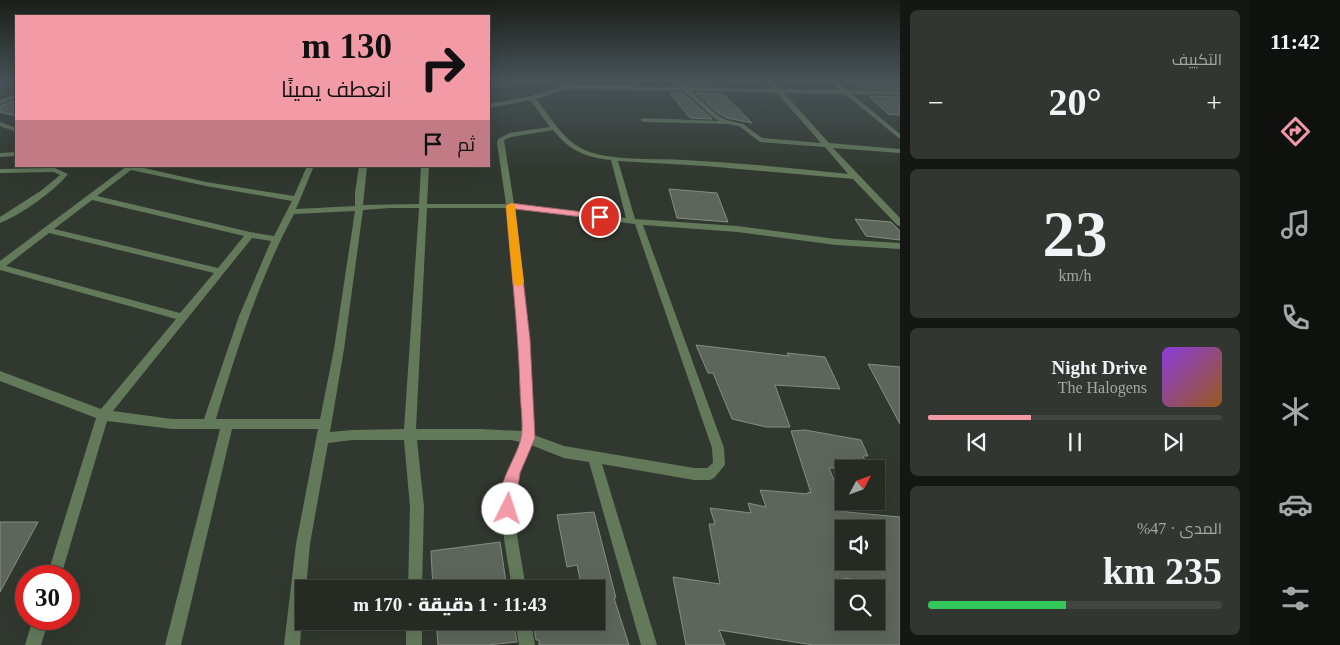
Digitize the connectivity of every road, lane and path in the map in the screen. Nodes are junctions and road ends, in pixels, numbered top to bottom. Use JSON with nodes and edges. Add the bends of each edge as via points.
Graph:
{"nodes":[{"id":1,"x":542,"y":111,"type":"edge"},
{"id":2,"x":709,"y":111,"type":"edge"},
{"id":3,"x":797,"y":111,"type":"edge"},
{"id":4,"x":869,"y":111,"type":"edge"},
{"id":5,"x":643,"y":120,"type":"dead end"},
{"id":6,"x":0,"y":124,"type":"edge"},
{"id":7,"x":736,"y":124,"type":"junction"},
{"id":8,"x":556,"y":128,"type":"junction"},
{"id":9,"x":15,"y":130,"type":"edge"},
{"id":10,"x":900,"y":137,"type":"edge"},
{"id":11,"x":828,"y":145,"type":"junction"},
{"id":12,"x":900,"y":151,"type":"edge"},
{"id":13,"x":15,"y":154,"type":"edge"},
{"id":14,"x":0,"y":155,"type":"edge"},
{"id":15,"x":614,"y":158,"type":"junction"},
{"id":16,"x":131,"y":167,"type":"edge"},
{"id":17,"x":311,"y":167,"type":"edge"},
{"id":18,"x":363,"y":167,"type":"edge"},
{"id":19,"x":425,"y":167,"type":"edge"},
{"id":20,"x":0,"y":171,"type":"edge"},
{"id":21,"x":855,"y":177,"type":"junction"},
{"id":22,"x":92,"y":197,"type":"junction"},
{"id":23,"x":296,"y":199,"type":"junction"},
{"id":24,"x":422,"y":206,"type":"junction"},
{"id":25,"x":510,"y":206,"type":"junction"},
{"id":26,"x":359,"y":208,"type":"junction"},
{"id":27,"x":291,"y":212,"type":"junction"},
{"id":28,"x":2,"y":217,"type":"edge"},
{"id":29,"x":635,"y":221,"type":"junction"},
{"id":30,"x":900,"y":223,"type":"edge"},
{"id":31,"x":48,"y":230,"type":"junction"},
{"id":32,"x":250,"y":235,"type":"junction"},
{"id":33,"x":276,"y":239,"type":"junction"},
{"id":34,"x":900,"y":246,"type":"edge"},
{"id":35,"x":1,"y":265,"type":"edge"},
{"id":36,"x":219,"y":271,"type":"junction"},
{"id":37,"x":181,"y":317,"type":"junction"},
{"id":38,"x":0,"y":376,"type":"edge"},
{"id":39,"x":103,"y":415,"type":"junction"},
{"id":40,"x":326,"y":424,"type":"junction"},
{"id":41,"x":208,"y":425,"type":"junction"},
{"id":42,"x":227,"y":426,"type":"junction"},
{"id":43,"x":410,"y":435,"type":"junction"},
{"id":44,"x":324,"y":438,"type":"junction"},
{"id":45,"x":528,"y":438,"type":"junction"},
{"id":46,"x":594,"y":458,"type":"junction"},
{"id":47,"x":57,"y":565,"type":"edge"},
{"id":48,"x":416,"y":580,"type":"edge"},
{"id":49,"x":517,"y":580,"type":"edge"},
{"id":50,"x":38,"y":630,"type":"edge"},
{"id":51,"x":414,"y":630,"type":"edge"},
{"id":52,"x":524,"y":630,"type":"edge"},
{"id":53,"x":33,"y":645,"type":"edge"},
{"id":54,"x":173,"y":645,"type":"edge"},
{"id":55,"x":292,"y":645,"type":"edge"},
{"id":56,"x":414,"y":645,"type":"edge"},
{"id":57,"x":526,"y":645,"type":"edge"},
{"id":58,"x":649,"y":645,"type":"edge"}],
"edges":[{"from":1,"to":8,"type":"street"},
{"from":2,"to":7,"type":"street","via":[[718,119]]},
{"from":3,"to":11,"type":"street"},
{"from":4,"to":10,"type":"street"},
{"from":5,"to":7,"type":"street"},
{"from":6,"to":9,"type":"street"},
{"from":7,"to":11,"type":"street","via":[[766,141]]},
{"from":8,"to":15,"type":"street","via":[[580,151]]},
{"from":8,"to":25,"type":"street","via":[[501,139]]},
{"from":11,"to":12,"type":"street"},
{"from":11,"to":21,"type":"street"},
{"from":13,"to":14,"type":"street"},
{"from":15,"to":21,"type":"street"},
{"from":15,"to":29,"type":"street"},
{"from":16,"to":22,"type":"street"},
{"from":16,"to":23,"type":"street"},
{"from":17,"to":23,"type":"street"},
{"from":18,"to":26,"type":"street"},
{"from":19,"to":24,"type":"street"},
{"from":20,"to":28,"type":"street","via":[[55,170],[64,174],[54,184]]},
{"from":21,"to":30,"type":"street"},
{"from":22,"to":31,"type":"street"},
{"from":22,"to":32,"type":"street"},
{"from":23,"to":27,"type":"street"},
{"from":24,"to":25,"type":"street"},
{"from":24,"to":26,"type":"street"},
{"from":24,"to":43,"type":"street"},
{"from":25,"to":29,"type":"street"},
{"from":25,"to":45,"type":"street","via":[[524,339]]},
{"from":26,"to":27,"type":"street"},
{"from":26,"to":40,"type":"street"},
{"from":27,"to":33,"type":"street"},
{"from":29,"to":34,"type":"street"},
{"from":29,"to":46,"type":"street","via":[[702,397],[718,448],[719,465],[710,474],[694,474]]},
{"from":31,"to":35,"type":"street"},
{"from":31,"to":36,"type":"street"},
{"from":32,"to":33,"type":"street"},
{"from":32,"to":36,"type":"street"},
{"from":33,"to":41,"type":"street","via":[[233,348]]},
{"from":35,"to":37,"type":"street"},
{"from":36,"to":37,"type":"street"},
{"from":37,"to":39,"type":"street"},
{"from":38,"to":39,"type":"street"},
{"from":39,"to":41,"type":"street"},
{"from":39,"to":47,"type":"street"},
{"from":40,"to":42,"type":"street"},
{"from":40,"to":44,"type":"street"},
{"from":41,"to":42,"type":"street"},
{"from":42,"to":54,"type":"street"},
{"from":43,"to":44,"type":"street"},
{"from":43,"to":45,"type":"street","via":[[481,434]]},
{"from":43,"to":48,"type":"street","via":[[417,507]]},
{"from":44,"to":55,"type":"street","via":[[304,536]]},
{"from":45,"to":46,"type":"street","via":[[564,452]]},
{"from":45,"to":49,"type":"street","via":[[509,489]]},
{"from":46,"to":58,"type":"street"},
{"from":50,"to":53,"type":"street"},
{"from":51,"to":56,"type":"street"},
{"from":52,"to":57,"type":"street"}]}
